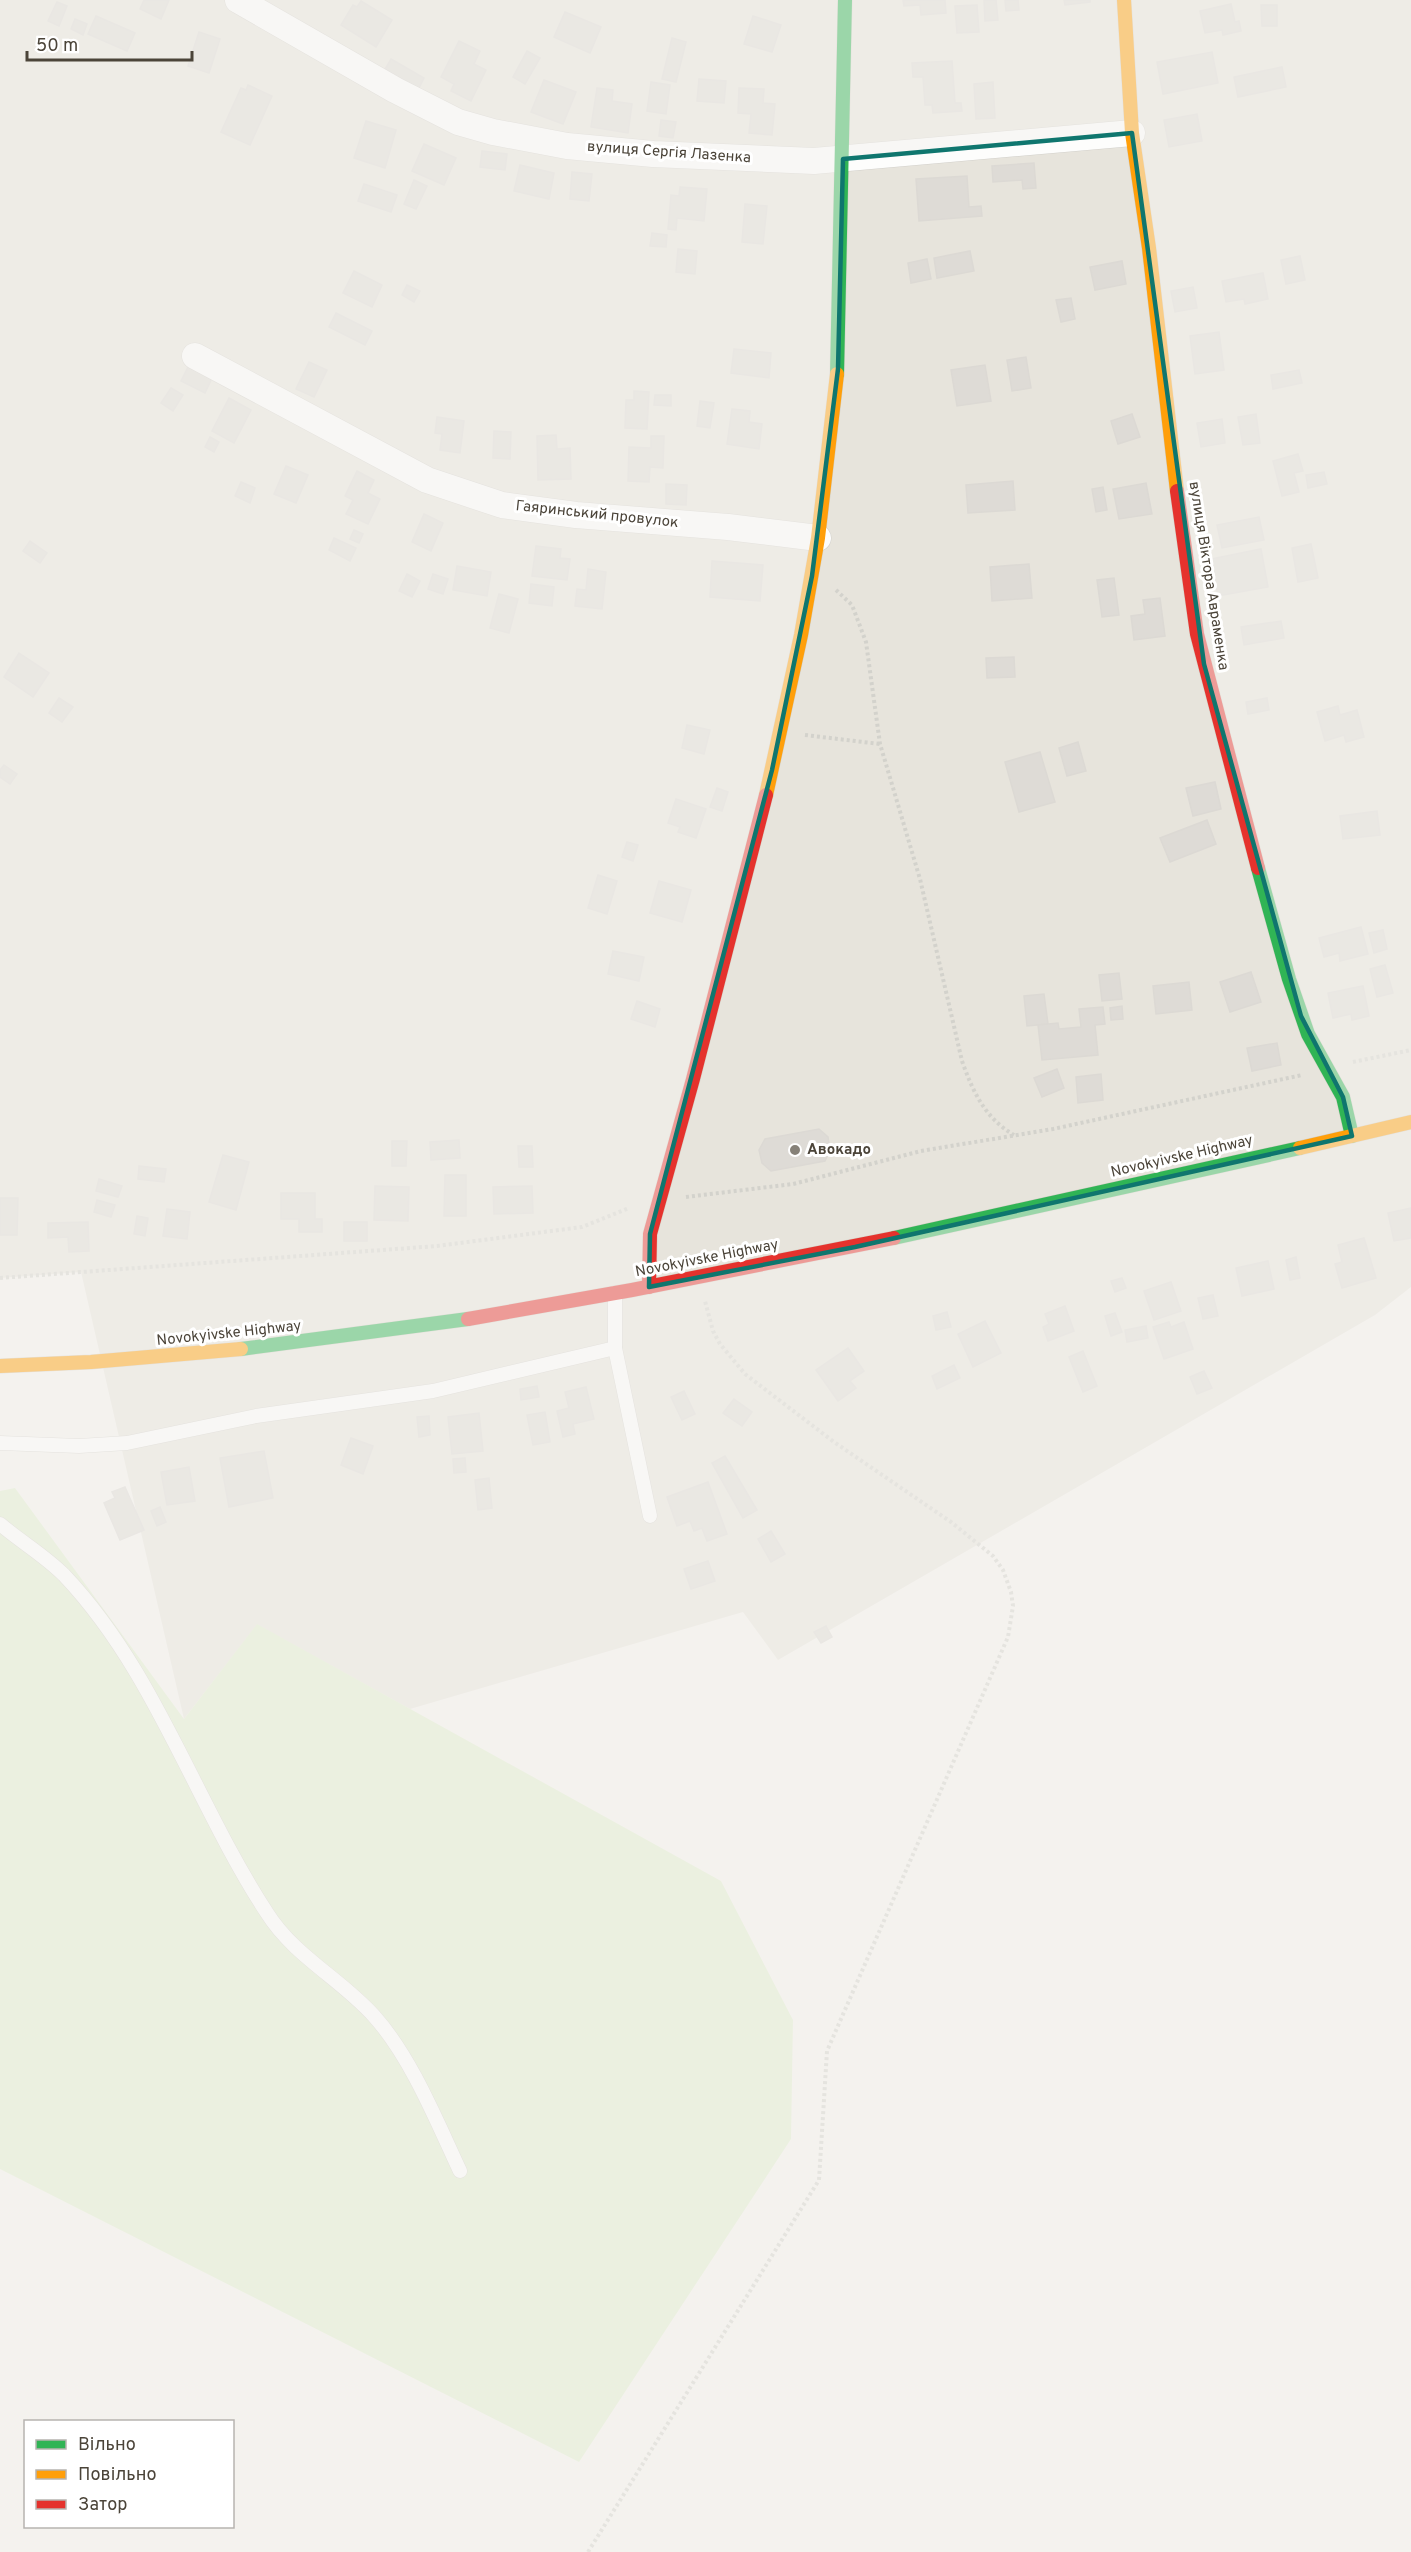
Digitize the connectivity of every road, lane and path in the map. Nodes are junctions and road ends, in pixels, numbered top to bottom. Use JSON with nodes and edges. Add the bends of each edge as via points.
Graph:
{"nodes":[{"id":1,"x":845,"y":0,"type":"edge"},
{"id":2,"x":1124,"y":0,"type":"edge"},
{"id":3,"x":252,"y":4,"type":"edge"},
{"id":4,"x":1132,"y":133,"type":"junction"},
{"id":5,"x":843,"y":159,"type":"junction"},
{"id":6,"x":195,"y":356,"type":"dead end"},
{"id":7,"x":818,"y":538,"type":"junction"},
{"id":8,"x":812,"y":576,"type":"junction"},
{"id":9,"x":780,"y":734,"type":"junction"},
{"id":10,"x":880,"y":744,"type":"junction"},
{"id":11,"x":1411,"y":1050,"type":"edge"},
{"id":12,"x":1328,"y":1068,"type":"junction"},
{"id":13,"x":1411,"y":1122,"type":"edge"},
{"id":14,"x":1014,"y":1135,"type":"junction"},
{"id":15,"x":1352,"y":1136,"type":"junction"},
{"id":16,"x":658,"y":1202,"type":"junction"},
{"id":17,"x":0,"y":1278,"type":"edge"},
{"id":18,"x":698,"y":1278,"type":"junction"},
{"id":19,"x":649,"y":1287,"type":"junction"},
{"id":20,"x":615,"y":1293,"type":"junction"},
{"id":21,"x":615,"y":1348,"type":"junction"},
{"id":22,"x":0,"y":1366,"type":"edge"},
{"id":23,"x":0,"y":1443,"type":"edge"},
{"id":24,"x":650,"y":1516,"type":"dead end"},
{"id":25,"x":0,"y":1524,"type":"edge"},
{"id":26,"x":460,"y":2171,"type":"dead end"},
{"id":27,"x":588,"y":2552,"type":"edge"}],
"edges":[{"from":1,"to":5,"type":"street"},
{"from":2,"to":4,"type":"street","name":"вулиця Віктора Авраменка"},
{"from":3,"to":5,"type":"street","name":"вулиця Сергія Лазенка","via":[[446,116],[492,132],[630,153]]},
{"from":4,"to":5,"type":"street","name":"вулиця Сергія Лазенка"},
{"from":4,"to":12,"type":"street","name":"вулиця Віктора Авраменка","via":[[1197,634],[1289,979],[1308,1034]]},
{"from":5,"to":7,"type":"street","via":[[838,369]]},
{"from":6,"to":7,"type":"street","name":"Гаяринський провулок","via":[[427,480],[502,505]]},
{"from":7,"to":8,"type":"street"},
{"from":8,"to":9,"type":"street"},
{"from":8,"to":10,"type":"path","via":[[842,595],[860,621]]},
{"from":9,"to":10,"type":"path"},
{"from":9,"to":16,"type":"street"},
{"from":10,"to":14,"type":"path","via":[[914,856],[965,1068],[987,1113]]},
{"from":11,"to":12,"type":"path"},
{"from":12,"to":14,"type":"path","via":[[1246,1089]]},
{"from":12,"to":15,"type":"street","name":"вулиця Віктора Авраменка","via":[[1343,1097]]},
{"from":13,"to":15,"type":"street","name":"Novokyivske Highway"},
{"from":14,"to":16,"type":"path","via":[[921,1151],[793,1184]]},
{"from":15,"to":18,"type":"street","name":"Novokyivske Highway"},
{"from":16,"to":17,"type":"path","via":[[622,1210],[582,1227],[512,1238]]},
{"from":16,"to":19,"type":"street","via":[[648,1251]]},
{"from":18,"to":19,"type":"street","name":"Novokyivske Highway"},
{"from":18,"to":27,"type":"path","via":[[713,1331],[745,1374],[981,1545],[1003,1570],[1013,1606],[1008,1637],[827,2051],[819,2180]]},
{"from":19,"to":20,"type":"street","name":"Novokyivske Highway"},
{"from":20,"to":21,"type":"lane"},
{"from":20,"to":22,"type":"street","name":"Novokyivske Highway","via":[[322,1341],[149,1359]]},
{"from":21,"to":23,"type":"lane","via":[[433,1392],[256,1416],[127,1443]]},
{"from":21,"to":24,"type":"lane"},
{"from":25,"to":26,"type":"lane","via":[[47,1560],[87,1602],[153,1700],[266,1912],[291,1943],[354,1996],[384,2028],[420,2088]]}]}
